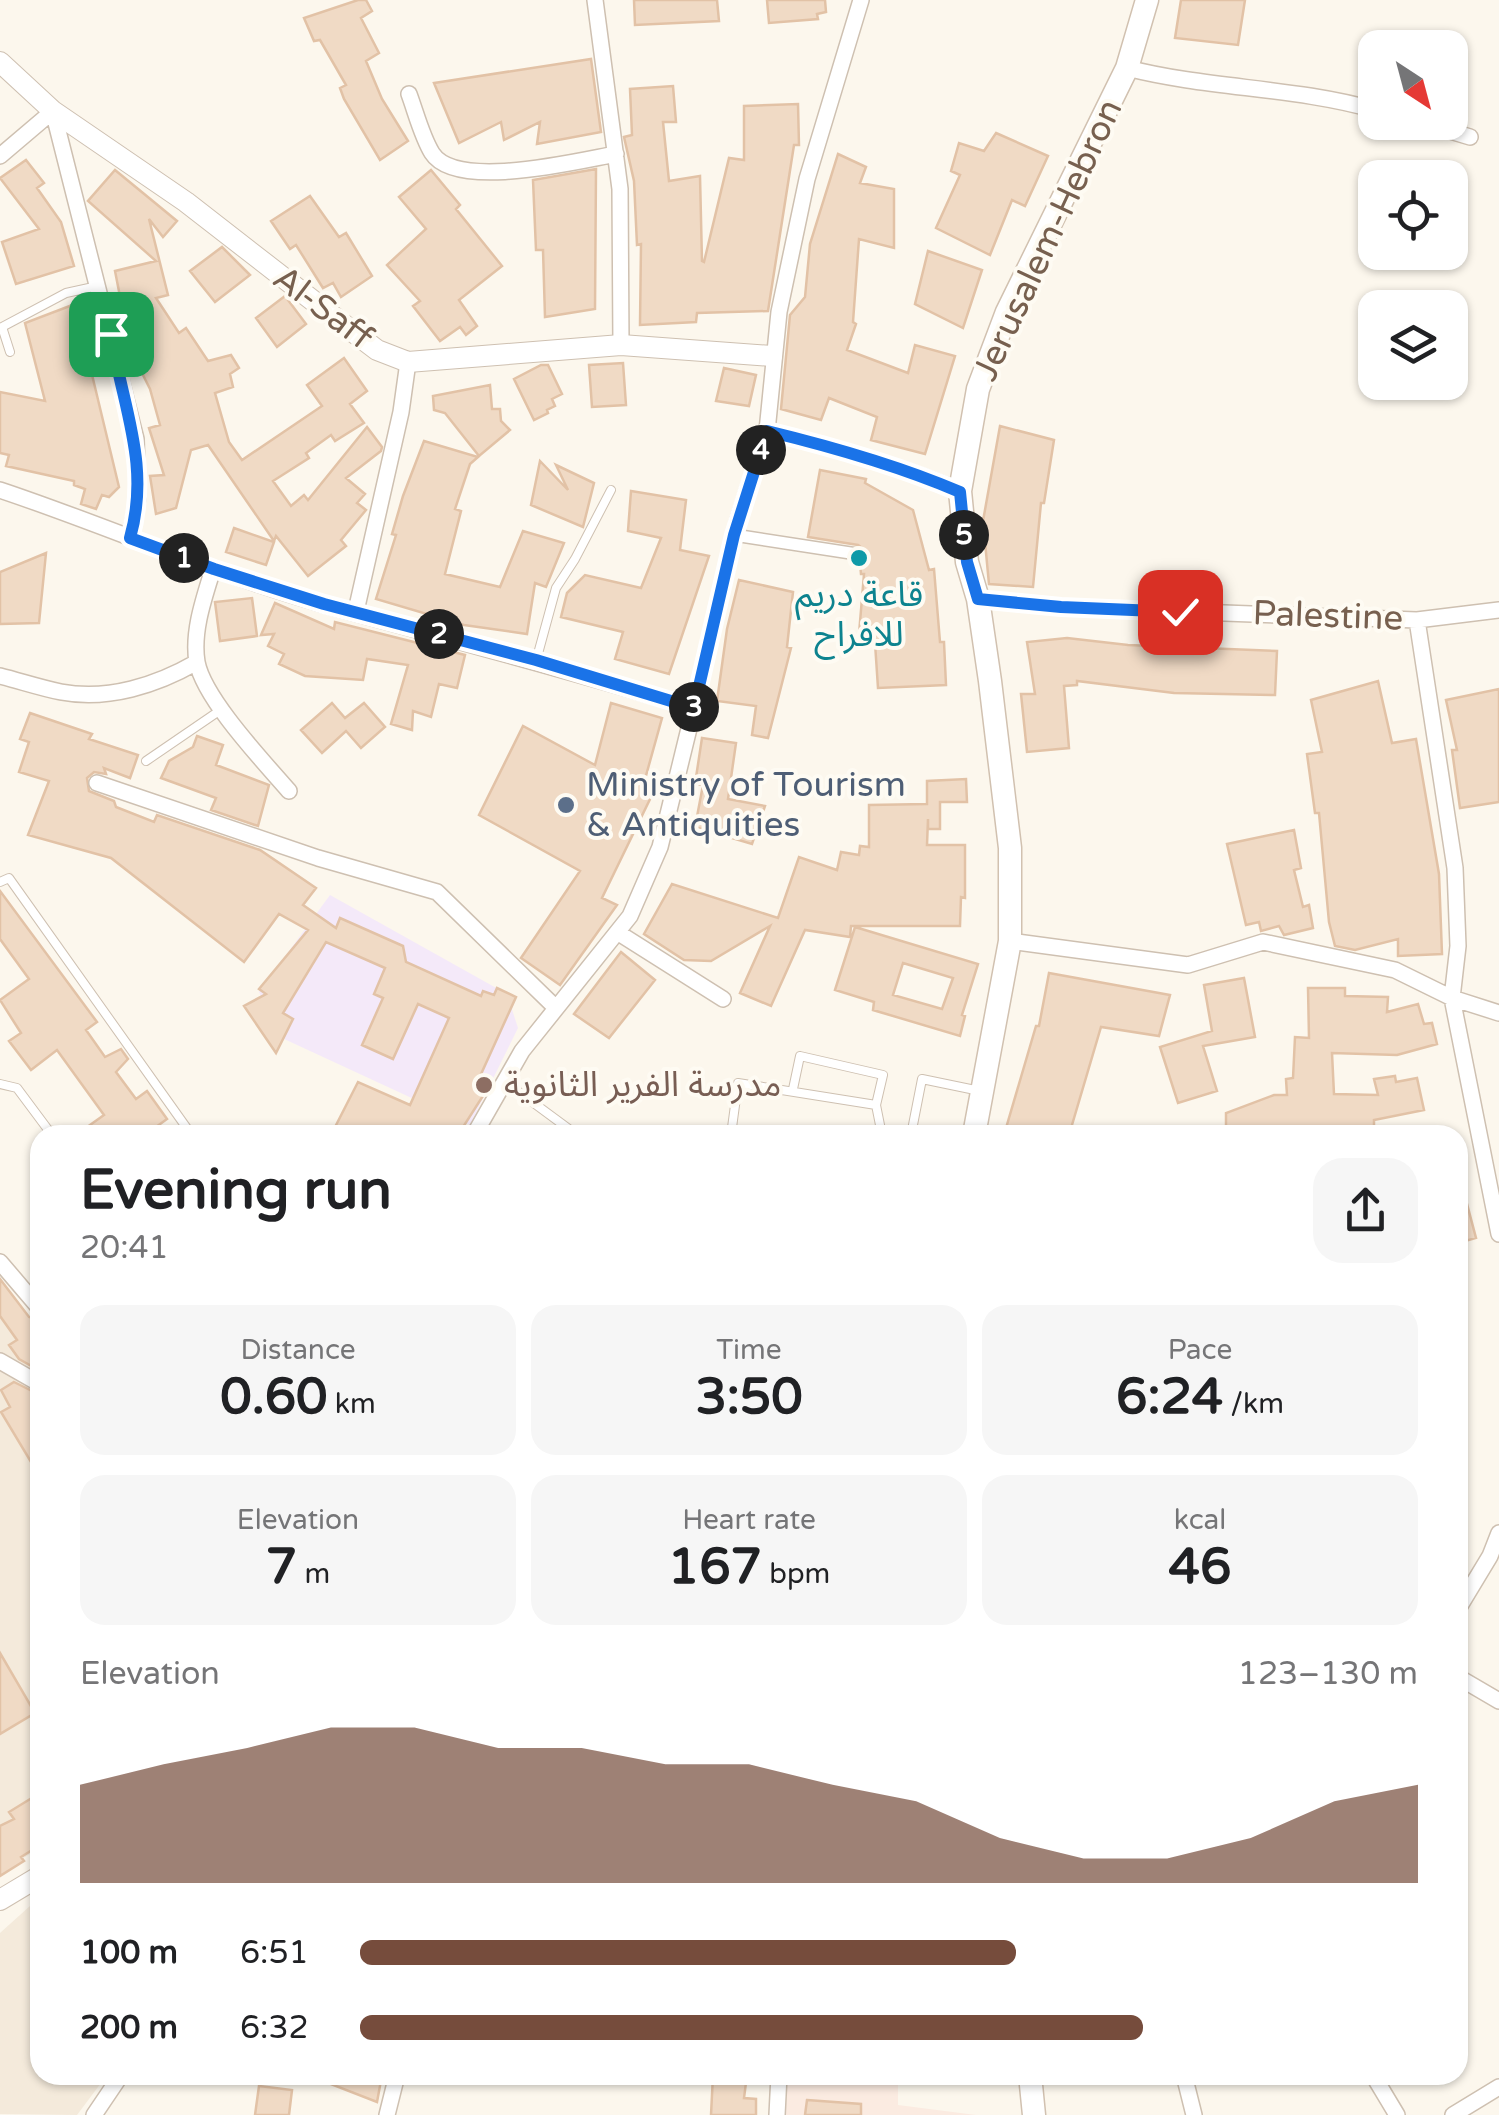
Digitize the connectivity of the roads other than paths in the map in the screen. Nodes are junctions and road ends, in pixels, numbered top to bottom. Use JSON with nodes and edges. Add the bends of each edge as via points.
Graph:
{"nodes":[{"id":1,"x":594,"y":0,"type":"edge"},
{"id":2,"x":861,"y":0,"type":"edge"},
{"id":3,"x":1147,"y":0,"type":"edge"},
{"id":4,"x":0,"y":62,"type":"edge"},
{"id":5,"x":1128,"y":68,"type":"junction"},
{"id":6,"x":409,"y":94,"type":"dead end"},
{"id":7,"x":1358,"y":105,"type":"edge"},
{"id":8,"x":53,"y":111,"type":"junction"},
{"id":9,"x":616,"y":154,"type":"junction"},
{"id":10,"x":0,"y":156,"type":"edge"},
{"id":11,"x":98,"y":286,"type":"junction"},
{"id":12,"x":621,"y":344,"type":"junction"},
{"id":13,"x":10,"y":352,"type":"dead end"},
{"id":14,"x":772,"y":356,"type":"junction"},
{"id":15,"x":408,"y":362,"type":"junction"},
{"id":16,"x":767,"y":431,"type":"junction"},
{"id":17,"x":1,"y":489,"type":"edge"},
{"id":18,"x":612,"y":490,"type":"dead end"},
{"id":19,"x":960,"y":492,"type":"junction"},
{"id":20,"x":734,"y":535,"type":"junction"},
{"id":21,"x":130,"y":538,"type":"junction"},
{"id":22,"x":857,"y":554,"type":"dead end"},
{"id":23,"x":214,"y":569,"type":"junction"},
{"id":24,"x":978,"y":599,"type":"junction"},
{"id":25,"x":1499,"y":610,"type":"edge"},
{"id":26,"x":356,"y":611,"type":"junction"},
{"id":27,"x":1417,"y":620,"type":"junction"},
{"id":28,"x":536,"y":660,"type":"junction"},
{"id":29,"x":197,"y":662,"type":"junction"},
{"id":30,"x":0,"y":676,"type":"edge"},
{"id":31,"x":694,"y":708,"type":"junction"},
{"id":32,"x":222,"y":709,"type":"junction"},
{"id":33,"x":146,"y":761,"type":"dead end"},
{"id":34,"x":97,"y":783,"type":"dead end"},
{"id":35,"x":289,"y":791,"type":"dead end"},
{"id":36,"x":0,"y":882,"type":"edge"},
{"id":37,"x":616,"y":932,"type":"junction"},
{"id":38,"x":1010,"y":941,"type":"junction"},
{"id":39,"x":1452,"y":998,"type":"junction"},
{"id":40,"x":724,"y":1000,"type":"dead end"},
{"id":41,"x":556,"y":1008,"type":"junction"},
{"id":42,"x":1499,"y":1013,"type":"edge"},
{"id":43,"x":502,"y":1080,"type":"junction"},
{"id":44,"x":0,"y":1084,"type":"edge"},
{"id":45,"x":793,"y":1090,"type":"junction"},
{"id":46,"x":980,"y":1091,"type":"junction"},
{"id":47,"x":876,"y":1105,"type":"junction"},
{"id":48,"x":45,"y":1125,"type":"edge"},
{"id":49,"x":184,"y":1125,"type":"edge"},
{"id":50,"x":479,"y":1125,"type":"edge"},
{"id":51,"x":563,"y":1125,"type":"edge"},
{"id":52,"x":732,"y":1125,"type":"edge"},
{"id":53,"x":880,"y":1125,"type":"edge"},
{"id":54,"x":913,"y":1125,"type":"edge"},
{"id":55,"x":975,"y":1125,"type":"edge"},
{"id":56,"x":1499,"y":1234,"type":"edge"},
{"id":57,"x":0,"y":1262,"type":"edge"},
{"id":58,"x":30,"y":1298,"type":"edge"},
{"id":59,"x":0,"y":1360,"type":"edge"},
{"id":60,"x":30,"y":1378,"type":"edge"},
{"id":61,"x":1499,"y":1533,"type":"edge"},
{"id":62,"x":1468,"y":1592,"type":"edge"},
{"id":63,"x":1468,"y":1683,"type":"edge"},
{"id":64,"x":1499,"y":1701,"type":"edge"},
{"id":65,"x":30,"y":1882,"type":"edge"},
{"id":66,"x":0,"y":1900,"type":"edge"},
{"id":67,"x":114,"y":2085,"type":"edge"},
{"id":68,"x":396,"y":2085,"type":"edge"},
{"id":69,"x":778,"y":2085,"type":"edge"},
{"id":70,"x":1031,"y":2085,"type":"edge"},
{"id":71,"x":1186,"y":2085,"type":"edge"},
{"id":72,"x":1379,"y":2085,"type":"edge"},
{"id":73,"x":1499,"y":2087,"type":"edge"},
{"id":74,"x":94,"y":2115,"type":"edge"},
{"id":75,"x":388,"y":2115,"type":"edge"},
{"id":76,"x":777,"y":2115,"type":"edge"},
{"id":77,"x":1034,"y":2115,"type":"edge"},
{"id":78,"x":1194,"y":2115,"type":"edge"},
{"id":79,"x":1397,"y":2115,"type":"edge"},
{"id":80,"x":1453,"y":2115,"type":"edge"}],
"edges":[{"from":1,"to":9,"type":"street"},
{"from":2,"to":14,"type":"street","via":[[807,179]]},
{"from":3,"to":5,"type":"main road","name":"Jerusalem-Hebron"},
{"from":4,"to":8,"type":"street","name":"Al-Saff"},
{"from":5,"to":7,"type":"street"},
{"from":5,"to":19,"type":"main road","name":"Jerusalem-Hebron","via":[[1008,312],[978,388]]},
{"from":6,"to":9,"type":"street","via":[[433,155],[448,168],[492,172]]},
{"from":8,"to":10,"type":"street"},
{"from":8,"to":11,"type":"street"},
{"from":8,"to":15,"type":"street","name":"Al-Saff","via":[[186,202],[378,350]]},
{"from":9,"to":12,"type":"street"},
{"from":11,"to":13,"type":"lane","via":[[66,293],[2,327]]},
{"from":11,"to":21,"type":"street","via":[[136,439],[138,510]]},
{"from":12,"to":14,"type":"street","name":"Al-Saff"},
{"from":12,"to":15,"type":"street","name":"Al-Saff"},
{"from":14,"to":16,"type":"street"},
{"from":15,"to":26,"type":"street"},
{"from":16,"to":19,"type":"street","via":[[868,457]]},
{"from":16,"to":20,"type":"street"},
{"from":17,"to":21,"type":"street"},
{"from":18,"to":28,"type":"lane","via":[[556,588]]},
{"from":19,"to":24,"type":"main road","name":"Jerusalem-Hebron"},
{"from":20,"to":22,"type":"street"},
{"from":20,"to":31,"type":"street"},
{"from":21,"to":23,"type":"street"},
{"from":23,"to":26,"type":"street"},
{"from":23,"to":29,"type":"street","via":[[198,618]]},
{"from":24,"to":27,"type":"street","name":"Palestine"},
{"from":24,"to":38,"type":"main road","name":"Jerusalem-Hebron","via":[[1010,848]]},
{"from":25,"to":27,"type":"street","name":"Palestine"},
{"from":26,"to":28,"type":"street"},
{"from":27,"to":39,"type":"street","via":[[1455,868]]},
{"from":28,"to":31,"type":"street"},
{"from":29,"to":30,"type":"street","via":[[130,691],[66,693]]},
{"from":29,"to":32,"type":"street"},
{"from":31,"to":37,"type":"street","via":[[660,847],[630,916]]},
{"from":32,"to":33,"type":"lane"},
{"from":32,"to":35,"type":"street"},
{"from":34,"to":41,"type":"street","via":[[437,892]]},
{"from":36,"to":49,"type":"lane","via":[[9,878]]},
{"from":37,"to":40,"type":"street"},
{"from":37,"to":41,"type":"street"},
{"from":38,"to":39,"type":"street","via":[[1188,964],[1263,942],[1396,970]]},
{"from":38,"to":46,"type":"main road","name":"Jerusalem-Hebron"},
{"from":39,"to":42,"type":"street"},
{"from":39,"to":56,"type":"street"},
{"from":41,"to":43,"type":"street"},
{"from":43,"to":50,"type":"street"},
{"from":43,"to":51,"type":"lane"},
{"from":44,"to":48,"type":"lane","via":[[17,1088]]},
{"from":45,"to":47,"type":"lane"},
{"from":45,"to":47,"type":"lane","via":[[800,1056],[883,1075]]},
{"from":45,"to":52,"type":"lane","via":[[738,1082]]},
{"from":46,"to":54,"type":"lane","via":[[922,1079]]},
{"from":46,"to":55,"type":"main road","name":"Jerusalem-Hebron"},
{"from":47,"to":53,"type":"lane"},
{"from":57,"to":58,"type":"street"},
{"from":59,"to":60,"type":"street"},
{"from":61,"to":62,"type":"street"},
{"from":63,"to":64,"type":"street"},
{"from":65,"to":66,"type":"street"},
{"from":67,"to":74,"type":"street"},
{"from":68,"to":75,"type":"street"},
{"from":69,"to":76,"type":"street"},
{"from":70,"to":77,"type":"main road"},
{"from":71,"to":78,"type":"street"},
{"from":72,"to":79,"type":"street"},
{"from":73,"to":80,"type":"street"}]}
